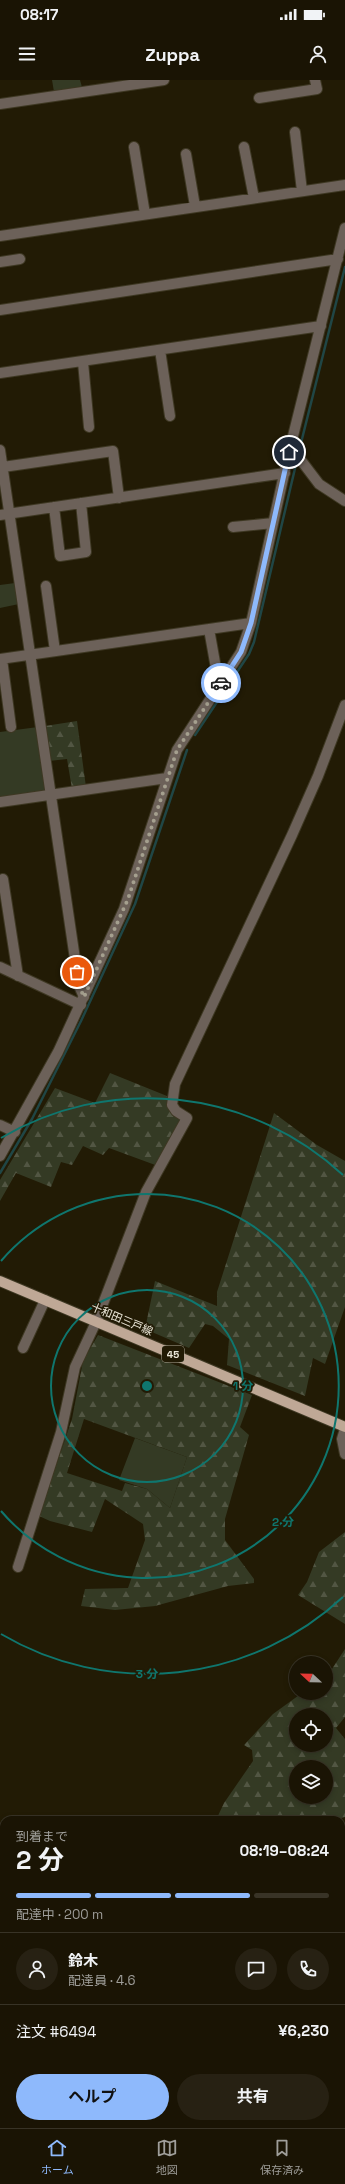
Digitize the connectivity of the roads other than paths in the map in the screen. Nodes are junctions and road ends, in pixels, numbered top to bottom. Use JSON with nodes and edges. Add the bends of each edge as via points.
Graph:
{"nodes":[{"id":1,"x":164,"y":80,"type":"edge"},
{"id":2,"x":316,"y":80,"type":"edge"},
{"id":3,"x":109,"y":84,"type":"edge"},
{"id":4,"x":259,"y":98,"type":"dead end"},
{"id":5,"x":0,"y":104,"type":"edge"},
{"id":6,"x":295,"y":132,"type":"dead end"},
{"id":7,"x":134,"y":147,"type":"dead end"},
{"id":8,"x":244,"y":147,"type":"dead end"},
{"id":9,"x":186,"y":154,"type":"dead end"},
{"id":10,"x":345,"y":185,"type":"edge"},
{"id":11,"x":302,"y":191,"type":"junction"},
{"id":12,"x":254,"y":198,"type":"junction"},
{"id":13,"x":195,"y":206,"type":"junction"},
{"id":14,"x":145,"y":214,"type":"junction"},
{"id":15,"x":345,"y":228,"type":"edge"},
{"id":16,"x":0,"y":236,"type":"edge"},
{"id":17,"x":341,"y":253,"type":"edge"},
{"id":18,"x":20,"y":259,"type":"dead end"},
{"id":19,"x":0,"y":262,"type":"edge"},
{"id":20,"x":0,"y":310,"type":"edge"},
{"id":21,"x":321,"y":326,"type":"junction"},
{"id":22,"x":160,"y":350,"type":"junction"},
{"id":23,"x":83,"y":362,"type":"junction"},
{"id":24,"x":0,"y":373,"type":"edge"},
{"id":25,"x":170,"y":416,"type":"dead end"},
{"id":26,"x":89,"y":427,"type":"dead end"},
{"id":27,"x":0,"y":450,"type":"edge"},
{"id":28,"x":295,"y":456,"type":"junction"},
{"id":29,"x":3,"y":467,"type":"junction"},
{"id":30,"x":285,"y":473,"type":"junction"},
{"id":31,"x":119,"y":498,"type":"junction"},
{"id":32,"x":345,"y":501,"type":"edge"},
{"id":33,"x":81,"y":503,"type":"junction"},
{"id":34,"x":54,"y":507,"type":"junction"},
{"id":35,"x":5,"y":514,"type":"edge"},
{"id":36,"x":273,"y":522,"type":"junction"},
{"id":37,"x":233,"y":527,"type":"dead end"},
{"id":38,"x":46,"y":586,"type":"dead end"},
{"id":39,"x":251,"y":623,"type":"junction"},
{"id":40,"x":209,"y":629,"type":"junction"},
{"id":41,"x":55,"y":651,"type":"junction"},
{"id":42,"x":30,"y":655,"type":"junction"},
{"id":43,"x":1,"y":659,"type":"edge"},
{"id":44,"x":219,"y":685,"type":"junction"},
{"id":45,"x":345,"y":706,"type":"edge"},
{"id":46,"x":11,"y":727,"type":"dead end"},
{"id":47,"x":167,"y":778,"type":"junction"},
{"id":48,"x":52,"y":795,"type":"junction"},
{"id":49,"x":0,"y":802,"type":"edge"},
{"id":50,"x":3,"y":879,"type":"dead end"},
{"id":51,"x":0,"y":968,"type":"edge"},
{"id":52,"x":18,"y":976,"type":"junction"},
{"id":53,"x":83,"y":1001,"type":"junction"},
{"id":54,"x":0,"y":1125,"type":"edge"},
{"id":55,"x":15,"y":1132,"type":"junction"},
{"id":56,"x":0,"y":1156,"type":"edge"},
{"id":57,"x":0,"y":1281,"type":"edge"},
{"id":58,"x":45,"y":1300,"type":"junction"},
{"id":59,"x":96,"y":1322,"type":"junction"},
{"id":60,"x":23,"y":1348,"type":"dead end"},
{"id":61,"x":345,"y":1428,"type":"edge"},
{"id":62,"x":345,"y":1454,"type":"edge"},
{"id":63,"x":18,"y":1567,"type":"dead end"}],
"edges":[{"from":1,"to":3,"type":"street"},
{"from":2,"to":4,"type":"street","via":[[317,89]]},
{"from":3,"to":5,"type":"street"},
{"from":6,"to":11,"type":"street"},
{"from":7,"to":14,"type":"street"},
{"from":8,"to":12,"type":"street"},
{"from":9,"to":13,"type":"street"},
{"from":10,"to":11,"type":"street"},
{"from":11,"to":12,"type":"street"},
{"from":12,"to":13,"type":"street"},
{"from":13,"to":14,"type":"street"},
{"from":14,"to":16,"type":"street"},
{"from":15,"to":17,"type":"street"},
{"from":17,"to":20,"type":"street"},
{"from":17,"to":21,"type":"street"},
{"from":18,"to":19,"type":"street"},
{"from":21,"to":22,"type":"street"},
{"from":21,"to":28,"type":"street"},
{"from":22,"to":23,"type":"street"},
{"from":22,"to":25,"type":"street"},
{"from":23,"to":24,"type":"street"},
{"from":23,"to":26,"type":"street"},
{"from":27,"to":29,"type":"street"},
{"from":28,"to":30,"type":"street"},
{"from":28,"to":32,"type":"street","via":[[318,484]]},
{"from":29,"to":31,"type":"street","via":[[113,451]]},
{"from":29,"to":35,"type":"street"},
{"from":30,"to":31,"type":"street"},
{"from":30,"to":36,"type":"street"},
{"from":31,"to":33,"type":"street"},
{"from":33,"to":34,"type":"street"},
{"from":33,"to":34,"type":"street","via":[[86,552],[60,556]]},
{"from":34,"to":35,"type":"street"},
{"from":35,"to":42,"type":"street"},
{"from":36,"to":37,"type":"street"},
{"from":36,"to":39,"type":"street"},
{"from":38,"to":41,"type":"street"},
{"from":39,"to":40,"type":"street"},
{"from":39,"to":44,"type":"street","via":[[241,652]]},
{"from":40,"to":41,"type":"street"},
{"from":40,"to":44,"type":"street"},
{"from":41,"to":42,"type":"street"},
{"from":42,"to":43,"type":"street"},
{"from":42,"to":48,"type":"street"},
{"from":43,"to":46,"type":"street"},
{"from":44,"to":47,"type":"street","via":[[183,739]]},
{"from":45,"to":59,"type":"street","via":[[292,836],[175,1084],[172,1105],[187,1118],[146,1192]]},
{"from":47,"to":48,"type":"street"},
{"from":47,"to":53,"type":"street","via":[[127,903]]},
{"from":48,"to":49,"type":"street"},
{"from":48,"to":53,"type":"street"},
{"from":50,"to":52,"type":"street"},
{"from":51,"to":52,"type":"street"},
{"from":52,"to":53,"type":"street"},
{"from":53,"to":55,"type":"street"},
{"from":54,"to":55,"type":"street"},
{"from":55,"to":56,"type":"street"},
{"from":57,"to":58,"type":"main road","name":"十和田三戸線","number":"45"},
{"from":58,"to":59,"type":"main road","name":"十和田三戸線","number":"45"},
{"from":58,"to":60,"type":"street"},
{"from":59,"to":61,"type":"main road","name":"十和田三戸線","number":"45"},
{"from":59,"to":63,"type":"street","via":[[75,1367],[61,1432]]},
{"from":61,"to":62,"type":"street","via":[[342,1439]]}]}
